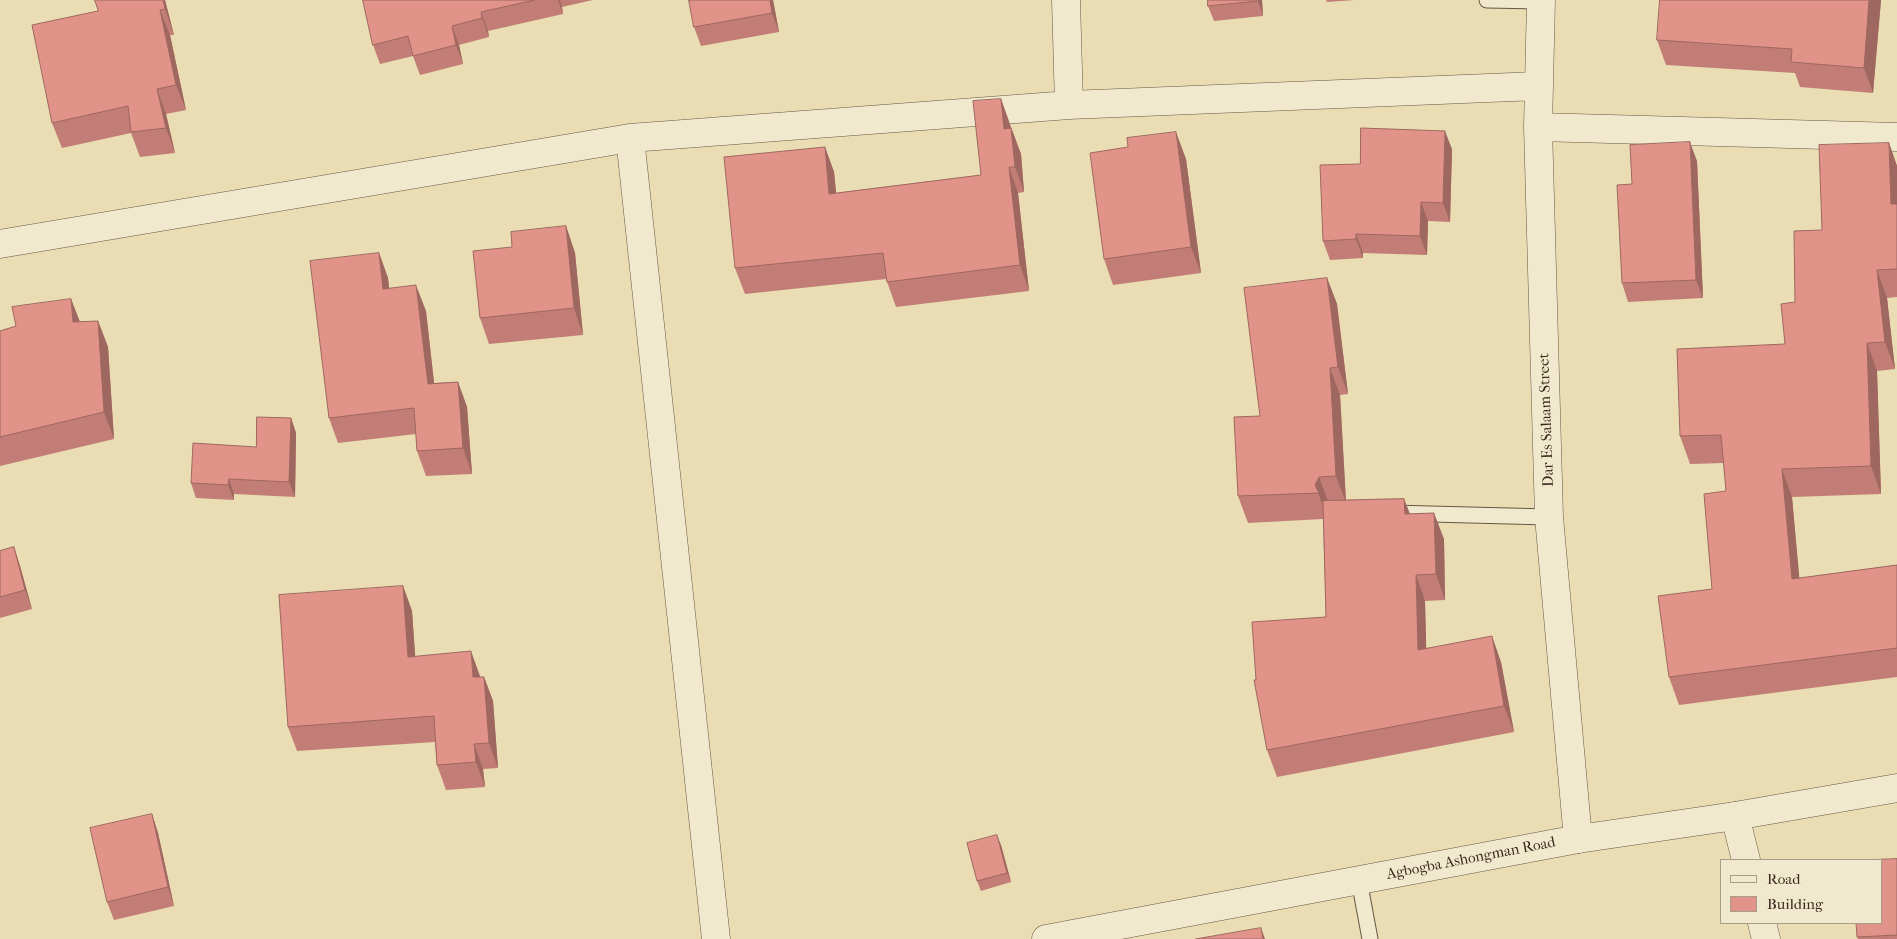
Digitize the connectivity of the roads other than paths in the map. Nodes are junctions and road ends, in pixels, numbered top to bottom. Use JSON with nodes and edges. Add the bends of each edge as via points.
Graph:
{"nodes":[{"id":1,"x":1066,"y":0,"type":"edge"},
{"id":2,"x":1488,"y":0,"type":"edge"},
{"id":3,"x":1541,"y":1,"type":"edge"},
{"id":4,"x":1538,"y":86,"type":"junction"},
{"id":5,"x":1069,"y":105,"type":"junction"},
{"id":6,"x":1538,"y":127,"type":"junction"},
{"id":7,"x":1897,"y":137,"type":"edge"},
{"id":8,"x":630,"y":138,"type":"junction"},
{"id":9,"x":0,"y":244,"type":"edge"},
{"id":10,"x":1374,"y":513,"type":"edge"},
{"id":11,"x":1550,"y":517,"type":"junction"},
{"id":12,"x":1897,"y":788,"type":"edge"},
{"id":13,"x":1735,"y":816,"type":"junction"},
{"id":14,"x":1578,"y":839,"type":"junction"},
{"id":15,"x":1746,"y":859,"type":"edge"},
{"id":16,"x":1359,"y":880,"type":"junction"},
{"id":17,"x":1762,"y":924,"type":"edge"},
{"id":18,"x":716,"y":939,"type":"edge"},
{"id":19,"x":1046,"y":939,"type":"edge"},
{"id":20,"x":1370,"y":939,"type":"edge"},
{"id":21,"x":1766,"y":939,"type":"edge"}],
"edges":[{"from":1,"to":5,"type":"street"},
{"from":2,"to":3,"type":"lane"},
{"from":3,"to":4,"type":"street","name":"Dar Es Salaam Street"},
{"from":4,"to":5,"type":"street"},
{"from":4,"to":6,"type":"street","name":"Dar Es Salaam Street"},
{"from":5,"to":8,"type":"street"},
{"from":6,"to":7,"type":"street"},
{"from":6,"to":11,"type":"street","name":"Dar Es Salaam Street"},
{"from":8,"to":9,"type":"street"},
{"from":8,"to":18,"type":"street"},
{"from":10,"to":11,"type":"lane"},
{"from":11,"to":14,"type":"street","name":"Dar Es Salaam Street"},
{"from":12,"to":13,"type":"street","name":"Agbogba Ashongman Road"},
{"from":13,"to":14,"type":"street","name":"Agbogba Ashongman Road"},
{"from":13,"to":15,"type":"street"},
{"from":14,"to":16,"type":"street","name":"Agbogba Ashongman Road"},
{"from":16,"to":19,"type":"street","name":"Agbogba Ashongman Road"},
{"from":16,"to":20,"type":"lane"},
{"from":17,"to":21,"type":"street"}]}
